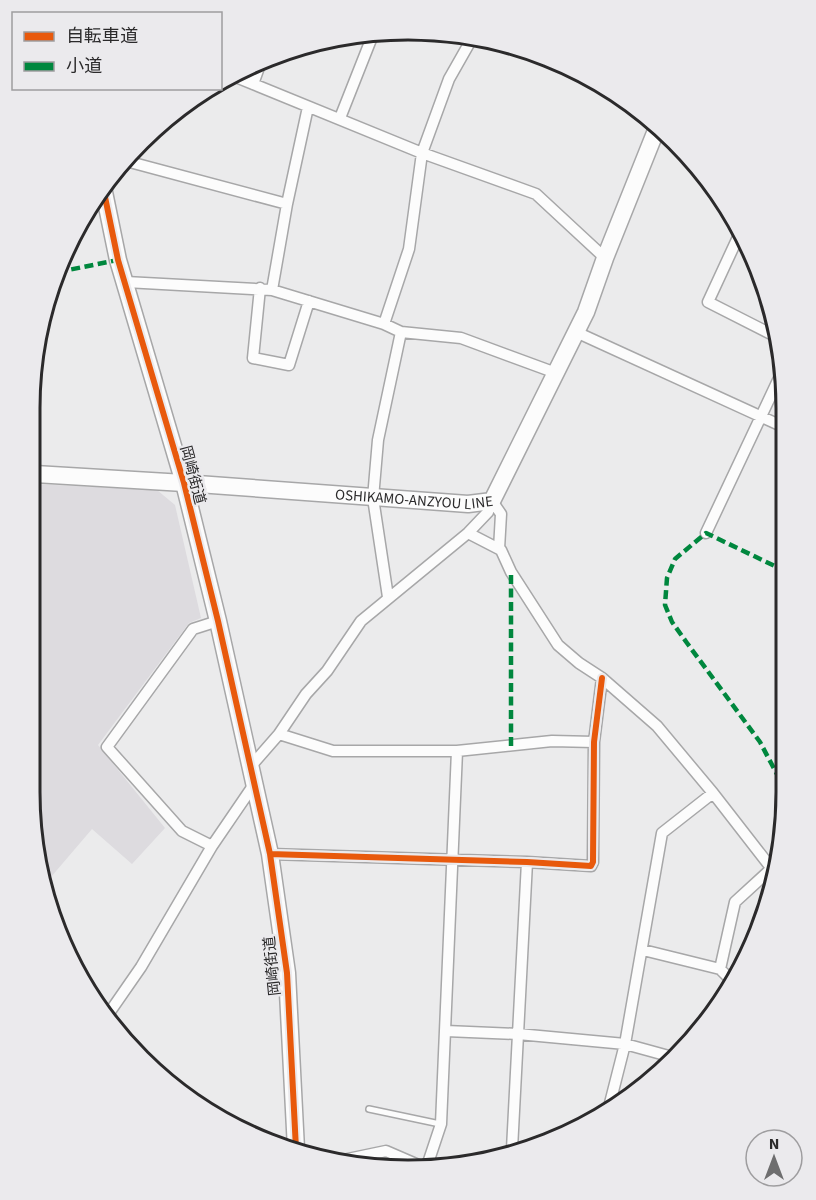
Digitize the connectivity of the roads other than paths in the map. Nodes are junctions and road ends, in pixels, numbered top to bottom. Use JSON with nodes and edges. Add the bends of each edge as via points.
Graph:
{"nodes":[{"id":1,"x":370,"y":43,"type":"edge"},
{"id":2,"x":468,"y":46,"type":"edge"},
{"id":3,"x":257,"y":72,"type":"edge"},
{"id":4,"x":242,"y":80,"type":"edge"},
{"id":5,"x":253,"y":84,"type":"junction"},
{"id":6,"x":308,"y":107,"type":"junction"},
{"id":7,"x":340,"y":118,"type":"junction"},
{"id":8,"x":654,"y":136,"type":"edge"},
{"id":9,"x":422,"y":153,"type":"junction"},
{"id":10,"x":135,"y":162,"type":"edge"},
{"id":11,"x":105,"y":199,"type":"edge"},
{"id":12,"x":287,"y":204,"type":"junction"},
{"id":13,"x":736,"y":241,"type":"edge"},
{"id":14,"x":605,"y":258,"type":"junction"},
{"id":15,"x":126,"y":282,"type":"junction"},
{"id":16,"x":260,"y":288,"type":"junction"},
{"id":17,"x":272,"y":290,"type":"junction"},
{"id":18,"x":309,"y":301,"type":"junction"},
{"id":19,"x":384,"y":324,"type":"junction"},
{"id":20,"x":401,"y":332,"type":"junction"},
{"id":21,"x":576,"y":332,"type":"junction"},
{"id":22,"x":767,"y":332,"type":"edge"},
{"id":23,"x":556,"y":373,"type":"junction"},
{"id":24,"x":775,"y":386,"type":"edge"},
{"id":25,"x":761,"y":416,"type":"junction"},
{"id":26,"x":776,"y":423,"type":"edge"},
{"id":27,"x":40,"y":474,"type":"edge"},
{"id":28,"x":184,"y":483,"type":"junction"},
{"id":29,"x":373,"y":498,"type":"junction"},
{"id":30,"x":492,"y":501,"type":"junction"},
{"id":31,"x":706,"y":532,"type":"dead end"},
{"id":32,"x":468,"y":533,"type":"junction"},
{"id":33,"x":499,"y":549,"type":"junction"},
{"id":34,"x":388,"y":597,"type":"junction"},
{"id":35,"x":218,"y":621,"type":"junction"},
{"id":36,"x":602,"y":678,"type":"junction"},
{"id":37,"x":279,"y":734,"type":"junction"},
{"id":38,"x":594,"y":742,"type":"junction"},
{"id":39,"x":457,"y":751,"type":"junction"},
{"id":40,"x":251,"y":766,"type":"junction"},
{"id":41,"x":255,"y":783,"type":"junction"},
{"id":42,"x":712,"y":793,"type":"junction"},
{"id":43,"x":212,"y":846,"type":"junction"},
{"id":44,"x":270,"y":854,"type":"junction"},
{"id":45,"x":452,"y":860,"type":"junction"},
{"id":46,"x":527,"y":862,"type":"junction"},
{"id":47,"x":768,"y":864,"type":"edge"},
{"id":48,"x":765,"y":879,"type":"edge"},
{"id":49,"x":643,"y":950,"type":"junction"},
{"id":50,"x":720,"y":969,"type":"junction"},
{"id":51,"x":726,"y":975,"type":"edge"},
{"id":52,"x":111,"y":1010,"type":"edge"},
{"id":53,"x":446,"y":1031,"type":"junction"},
{"id":54,"x":519,"y":1034,"type":"junction"},
{"id":55,"x":625,"y":1044,"type":"junction"},
{"id":56,"x":665,"y":1055,"type":"edge"},
{"id":57,"x":611,"y":1098,"type":"edge"},
{"id":58,"x":369,"y":1109,"type":"dead end"},
{"id":59,"x":441,"y":1124,"type":"junction"},
{"id":60,"x":296,"y":1142,"type":"edge"},
{"id":61,"x":512,"y":1144,"type":"edge"},
{"id":62,"x":361,"y":1156,"type":"edge"},
{"id":63,"x":428,"y":1159,"type":"edge"},
{"id":64,"x":409,"y":1160,"type":"edge"}],
"edges":[{"from":1,"to":7,"type":"street"},
{"from":2,"to":9,"type":"street","via":[[449,79]]},
{"from":3,"to":5,"type":"street"},
{"from":4,"to":5,"type":"street"},
{"from":5,"to":6,"type":"street"},
{"from":6,"to":7,"type":"street"},
{"from":6,"to":12,"type":"street"},
{"from":7,"to":9,"type":"street"},
{"from":8,"to":14,"type":"street","name":"OSHIKAMO-ANZYOU LINE"},
{"from":9,"to":14,"type":"street","via":[[536,194]]},
{"from":9,"to":19,"type":"street","via":[[409,249]]},
{"from":10,"to":12,"type":"street"},
{"from":11,"to":15,"type":"street","name":"岡崎街道"},
{"from":12,"to":17,"type":"street"},
{"from":13,"to":22,"type":"street","via":[[708,302]]},
{"from":14,"to":21,"type":"street","name":"OSHIKAMO-ANZYOU LINE"},
{"from":15,"to":16,"type":"street"},
{"from":15,"to":28,"type":"street","name":"岡崎街道"},
{"from":16,"to":17,"type":"street"},
{"from":16,"to":18,"type":"street","via":[[253,358],[289,365]]},
{"from":17,"to":18,"type":"street"},
{"from":18,"to":19,"type":"street"},
{"from":19,"to":20,"type":"street"},
{"from":20,"to":23,"type":"street","via":[[460,338]]},
{"from":20,"to":29,"type":"street","via":[[378,440]]},
{"from":21,"to":23,"type":"street","name":"OSHIKAMO-ANZYOU LINE"},
{"from":21,"to":25,"type":"street"},
{"from":23,"to":30,"type":"street","name":"OSHIKAMO-ANZYOU LINE"},
{"from":24,"to":25,"type":"street"},
{"from":25,"to":26,"type":"street"},
{"from":25,"to":31,"type":"street"},
{"from":27,"to":28,"type":"street","name":"OSHIKAMO-ANZYOU LINE"},
{"from":28,"to":29,"type":"street","name":"OSHIKAMO-ANZYOU LINE"},
{"from":28,"to":35,"type":"street","name":"岡崎街道"},
{"from":29,"to":30,"type":"street","name":"OSHIKAMO-ANZYOU LINE","via":[[468,504]]},
{"from":29,"to":34,"type":"street"},
{"from":30,"to":32,"type":"street","via":[[488,512]]},
{"from":30,"to":33,"type":"street","via":[[501,514]]},
{"from":32,"to":33,"type":"street"},
{"from":32,"to":34,"type":"street"},
{"from":33,"to":36,"type":"street","via":[[558,645]]},
{"from":34,"to":37,"type":"street","via":[[361,621]]},
{"from":35,"to":40,"type":"street","name":"岡崎街道"},
{"from":35,"to":43,"type":"street","via":[[193,629],[107,747],[182,831]]},
{"from":36,"to":38,"type":"street"},
{"from":36,"to":42,"type":"street","via":[[657,726]]},
{"from":37,"to":39,"type":"street","via":[[333,751]]},
{"from":37,"to":40,"type":"street"},
{"from":38,"to":39,"type":"street","via":[[552,741]]},
{"from":38,"to":46,"type":"street","via":[[591,866]]},
{"from":39,"to":45,"type":"street"},
{"from":40,"to":41,"type":"street","name":"岡崎街道"},
{"from":41,"to":43,"type":"street"},
{"from":41,"to":44,"type":"street","name":"岡崎街道"},
{"from":42,"to":47,"type":"street"},
{"from":42,"to":49,"type":"street","via":[[662,833]]},
{"from":43,"to":52,"type":"street"},
{"from":44,"to":45,"type":"street"},
{"from":44,"to":60,"type":"street","name":"岡崎街道","via":[[287,973]]},
{"from":45,"to":46,"type":"street"},
{"from":45,"to":53,"type":"street"},
{"from":46,"to":54,"type":"street"},
{"from":48,"to":50,"type":"street","via":[[735,902]]},
{"from":49,"to":50,"type":"street"},
{"from":49,"to":55,"type":"street"},
{"from":50,"to":51,"type":"street"},
{"from":53,"to":54,"type":"street"},
{"from":53,"to":59,"type":"street"},
{"from":54,"to":55,"type":"street"},
{"from":54,"to":61,"type":"street"},
{"from":55,"to":56,"type":"street"},
{"from":55,"to":57,"type":"street"},
{"from":58,"to":59,"type":"lane"},
{"from":59,"to":63,"type":"street"},
{"from":62,"to":64,"type":"street","via":[[386,1151]]}]}
